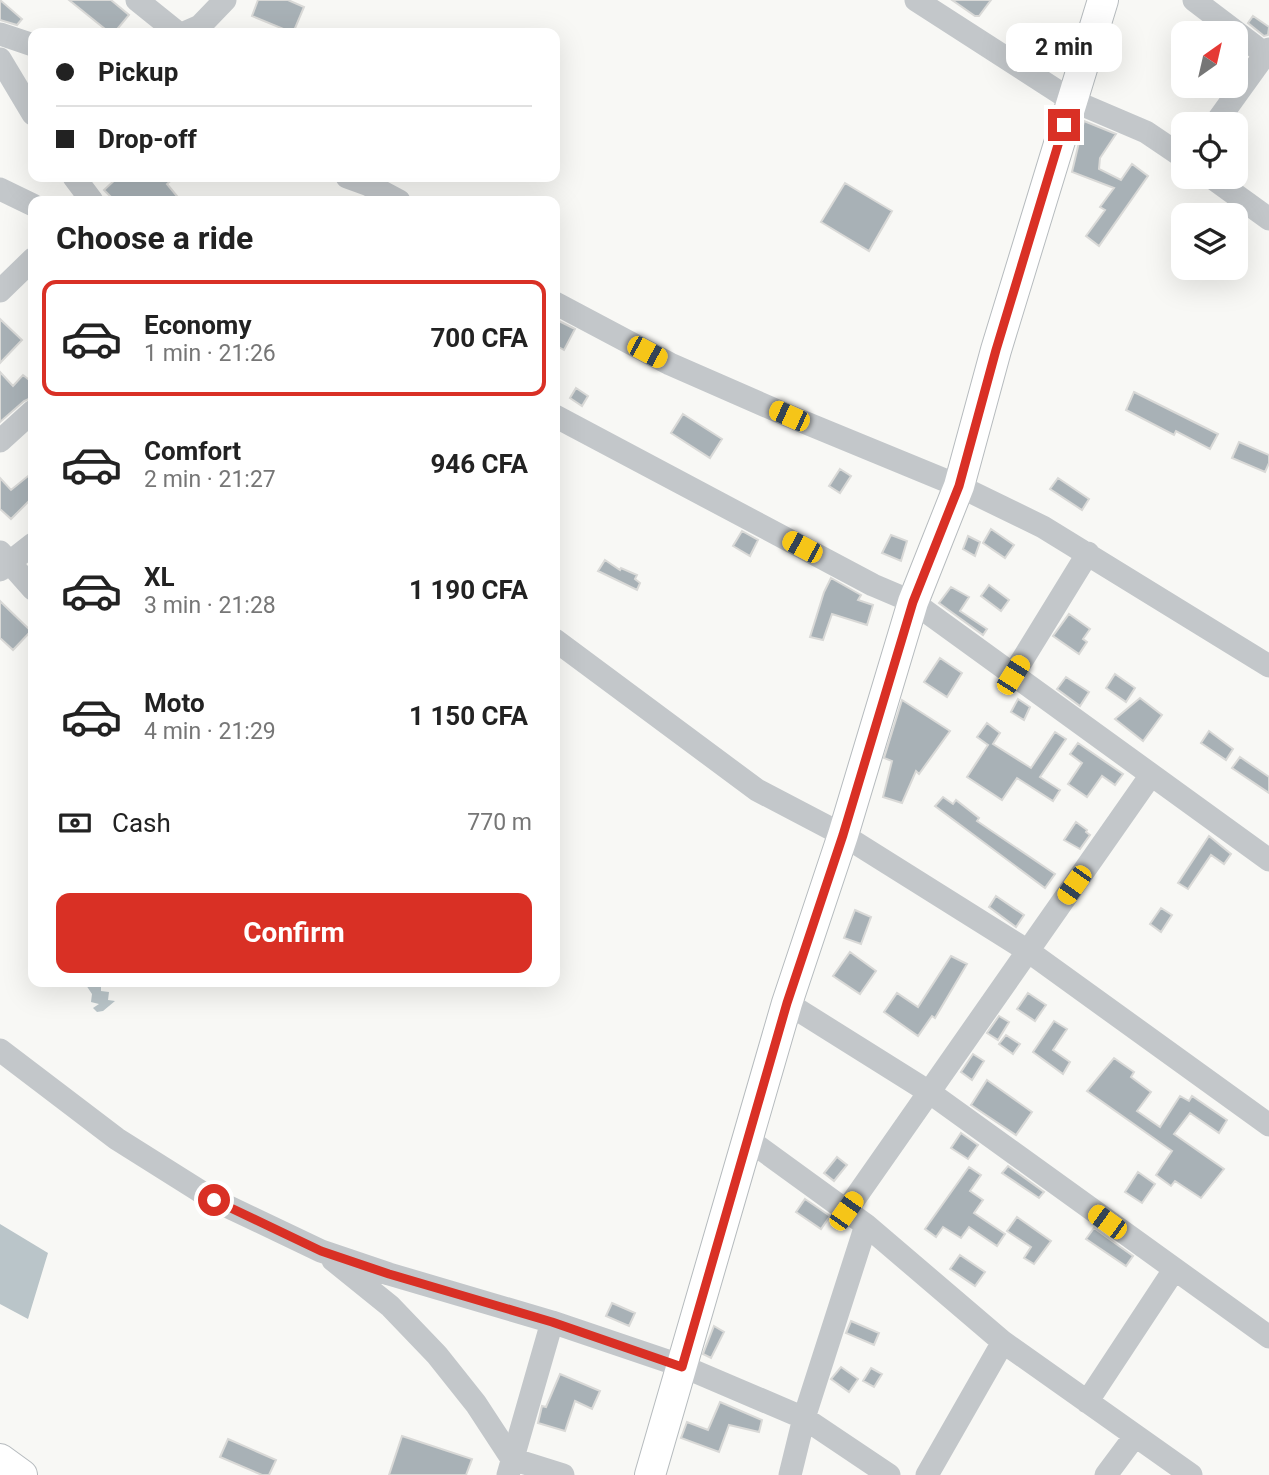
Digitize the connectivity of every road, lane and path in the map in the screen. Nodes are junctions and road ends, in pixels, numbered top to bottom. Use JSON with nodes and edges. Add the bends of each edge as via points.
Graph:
{"nodes":[{"id":1,"x":137,"y":0,"type":"edge"},
{"id":2,"x":225,"y":0,"type":"edge"},
{"id":3,"x":916,"y":0,"type":"edge"},
{"id":4,"x":1103,"y":0,"type":"edge"},
{"id":5,"x":1194,"y":0,"type":"edge"},
{"id":6,"x":172,"y":28,"type":"edge"},
{"id":7,"x":195,"y":28,"type":"edge"},
{"id":8,"x":0,"y":34,"type":"edge"},
{"id":9,"x":28,"y":43,"type":"edge"},
{"id":10,"x":1268,"y":53,"type":"edge"},
{"id":11,"x":0,"y":59,"type":"edge"},
{"id":12,"x":1071,"y":100,"type":"junction"},
{"id":13,"x":28,"y":106,"type":"edge"},
{"id":14,"x":1224,"y":112,"type":"edge"},
{"id":15,"x":1171,"y":149,"type":"edge"},
{"id":16,"x":361,"y":182,"type":"edge"},
{"id":17,"x":0,"y":189,"type":"edge"},
{"id":18,"x":1228,"y":189,"type":"edge"},
{"id":19,"x":390,"y":196,"type":"edge"},
{"id":20,"x":28,"y":203,"type":"edge"},
{"id":21,"x":1269,"y":219,"type":"edge"},
{"id":22,"x":28,"y":264,"type":"edge"},
{"id":23,"x":0,"y":291,"type":"edge"},
{"id":24,"x":560,"y":306,"type":"edge"},
{"id":25,"x":28,"y":416,"type":"edge"},
{"id":26,"x":560,"y":419,"type":"edge"},
{"id":27,"x":0,"y":441,"type":"edge"},
{"id":28,"x":959,"y":486,"type":"junction"},
{"id":29,"x":28,"y":547,"type":"edge"},
{"id":30,"x":1088,"y":553,"type":"junction"},
{"id":31,"x":3,"y":561,"type":"edge"},
{"id":32,"x":28,"y":584,"type":"edge"},
{"id":33,"x":913,"y":602,"type":"junction"},
{"id":34,"x":560,"y":644,"type":"edge"},
{"id":35,"x":1269,"y":666,"type":"edge"},
{"id":36,"x":1013,"y":675,"type":"junction"},
{"id":37,"x":1151,"y":775,"type":"junction"},
{"id":38,"x":843,"y":835,"type":"junction"},
{"id":39,"x":1269,"y":860,"type":"edge"},
{"id":40,"x":1028,"y":951,"type":"junction"},
{"id":41,"x":787,"y":1003,"type":"junction"},
{"id":42,"x":0,"y":1050,"type":"edge"},
{"id":43,"x":929,"y":1092,"type":"junction"},
{"id":44,"x":1269,"y":1125,"type":"edge"},
{"id":45,"x":748,"y":1140,"type":"junction"},
{"id":46,"x":846,"y":1211,"type":"junction"},
{"id":47,"x":866,"y":1226,"type":"junction"},
{"id":48,"x":321,"y":1251,"type":"junction"},
{"id":49,"x":1174,"y":1270,"type":"junction"},
{"id":50,"x":552,"y":1322,"type":"junction"},
{"id":51,"x":1269,"y":1337,"type":"edge"},
{"id":52,"x":1003,"y":1342,"type":"junction"},
{"id":53,"x":682,"y":1367,"type":"junction"},
{"id":54,"x":1087,"y":1402,"type":"junction"},
{"id":55,"x":804,"y":1418,"type":"junction"},
{"id":56,"x":1135,"y":1436,"type":"junction"},
{"id":57,"x":0,"y":1459,"type":"edge"},
{"id":58,"x":510,"y":1467,"type":"edge"},
{"id":59,"x":22,"y":1475,"type":"edge"},
{"id":60,"x":563,"y":1475,"type":"edge"},
{"id":61,"x":650,"y":1475,"type":"edge"},
{"id":62,"x":790,"y":1475,"type":"edge"},
{"id":63,"x":889,"y":1475,"type":"edge"},
{"id":64,"x":927,"y":1475,"type":"edge"},
{"id":65,"x":1106,"y":1475,"type":"edge"},
{"id":66,"x":1191,"y":1475,"type":"edge"}],
"edges":[{"from":1,"to":6,"type":"street"},
{"from":2,"to":7,"type":"street"},
{"from":3,"to":12,"type":"street"},
{"from":4,"to":12,"type":"main road"},
{"from":5,"to":10,"type":"street"},
{"from":8,"to":9,"type":"street"},
{"from":10,"to":14,"type":"street"},
{"from":11,"to":13,"type":"street"},
{"from":12,"to":15,"type":"street","via":[[1146,132]]},
{"from":12,"to":28,"type":"main road"},
{"from":16,"to":19,"type":"street"},
{"from":17,"to":20,"type":"street"},
{"from":18,"to":21,"type":"street"},
{"from":22,"to":23,"type":"street"},
{"from":24,"to":28,"type":"street","via":[[670,364]]},
{"from":25,"to":27,"type":"street"},
{"from":26,"to":33,"type":"street"},
{"from":28,"to":30,"type":"street"},
{"from":28,"to":33,"type":"main road"},
{"from":29,"to":31,"type":"street"},
{"from":30,"to":35,"type":"street"},
{"from":30,"to":36,"type":"street"},
{"from":31,"to":32,"type":"street"},
{"from":33,"to":36,"type":"street"},
{"from":33,"to":38,"type":"main road"},
{"from":34,"to":38,"type":"street","via":[[757,790]]},
{"from":36,"to":37,"type":"street"},
{"from":37,"to":39,"type":"street"},
{"from":37,"to":40,"type":"street"},
{"from":38,"to":40,"type":"street"},
{"from":38,"to":41,"type":"main road"},
{"from":40,"to":43,"type":"street"},
{"from":40,"to":44,"type":"street"},
{"from":41,"to":43,"type":"street"},
{"from":41,"to":45,"type":"main road"},
{"from":42,"to":48,"type":"street","via":[[117,1139],[182,1180]]},
{"from":43,"to":46,"type":"street"},
{"from":43,"to":49,"type":"street"},
{"from":45,"to":46,"type":"street"},
{"from":45,"to":53,"type":"main road"},
{"from":46,"to":47,"type":"street"},
{"from":47,"to":52,"type":"street"},
{"from":47,"to":55,"type":"street"},
{"from":48,"to":50,"type":"street"},
{"from":48,"to":58,"type":"street","via":[[390,1306],[437,1355],[476,1404]]},
{"from":49,"to":51,"type":"street"},
{"from":49,"to":54,"type":"street"},
{"from":50,"to":53,"type":"street"},
{"from":50,"to":58,"type":"street"},
{"from":52,"to":54,"type":"street"},
{"from":52,"to":64,"type":"street"},
{"from":53,"to":55,"type":"street"},
{"from":53,"to":61,"type":"main road"},
{"from":54,"to":56,"type":"street"},
{"from":55,"to":62,"type":"street"},
{"from":55,"to":63,"type":"street"},
{"from":56,"to":65,"type":"street"},
{"from":56,"to":66,"type":"street"},
{"from":57,"to":59,"type":"main road"},
{"from":58,"to":60,"type":"street"}]}
